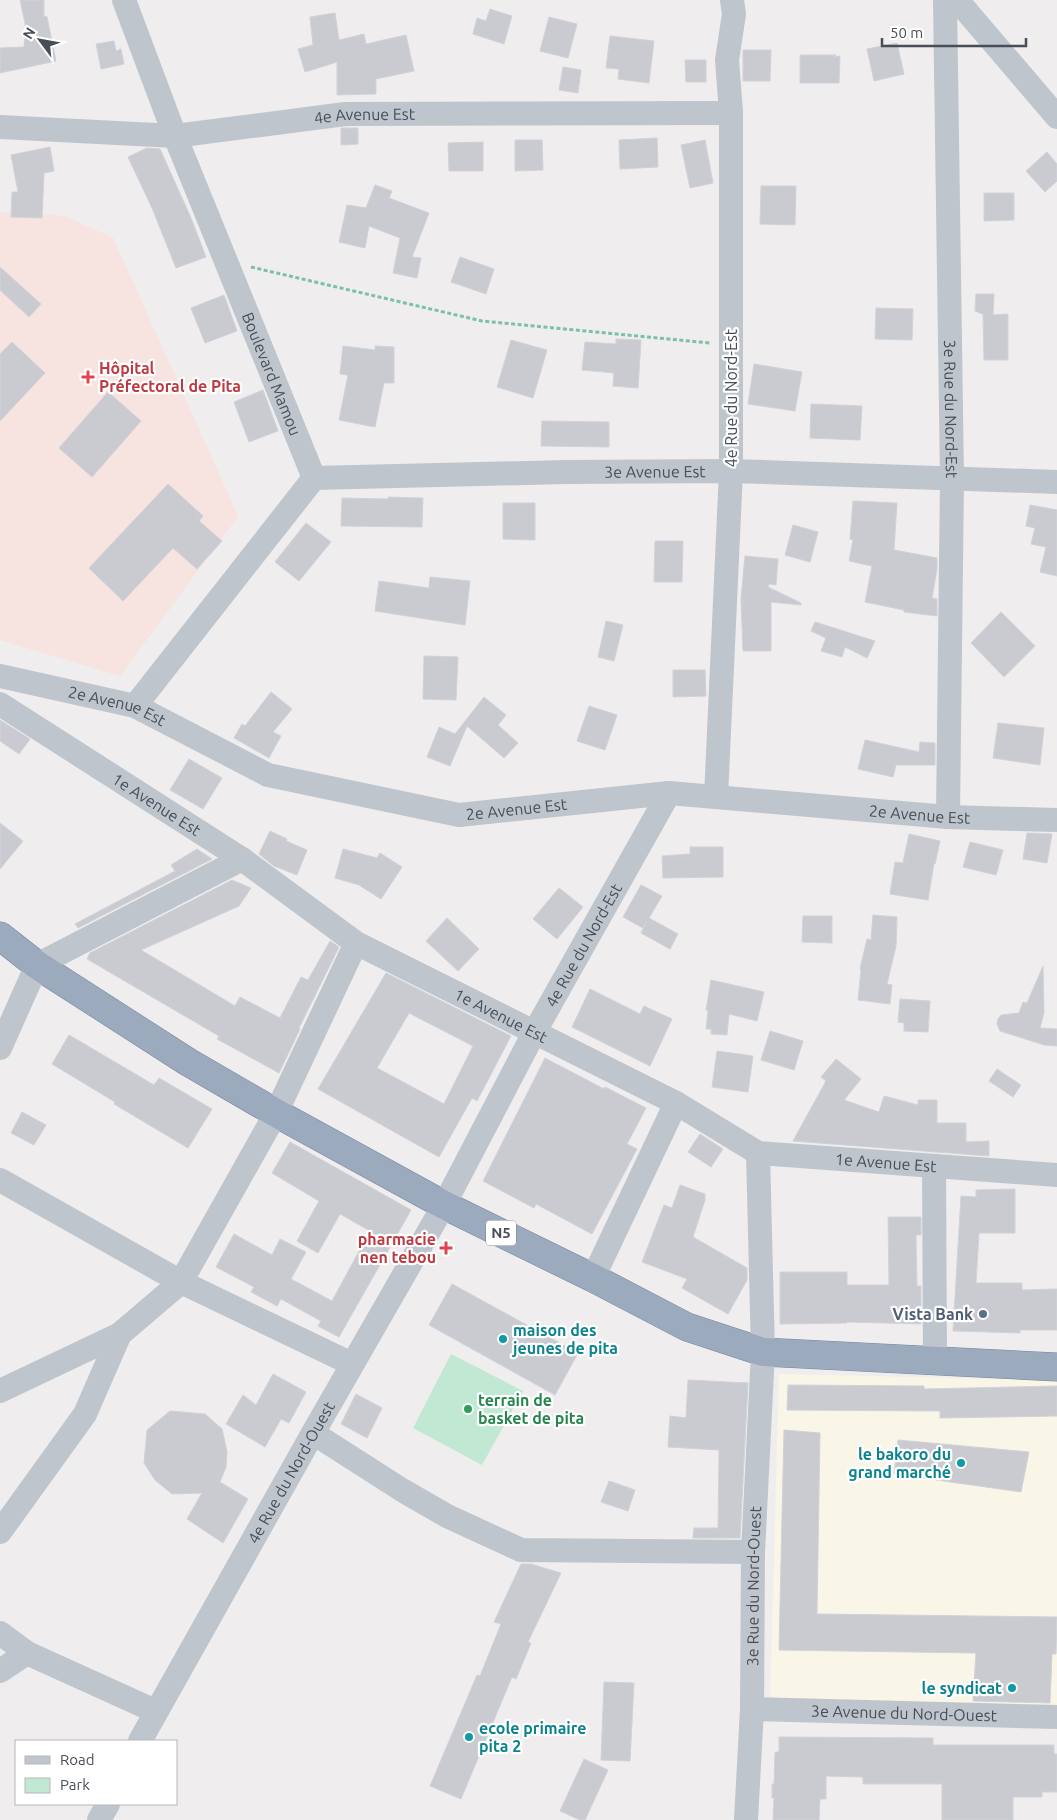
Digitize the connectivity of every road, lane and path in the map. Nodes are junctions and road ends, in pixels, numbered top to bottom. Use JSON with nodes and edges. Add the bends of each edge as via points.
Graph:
{"nodes":[{"id":1,"x":124,"y":0,"type":"edge"},
{"id":2,"x":732,"y":0,"type":"edge"},
{"id":3,"x":945,"y":0,"type":"edge"},
{"id":4,"x":957,"y":0,"type":"edge"},
{"id":5,"x":731,"y":114,"type":"junction"},
{"id":6,"x":1057,"y":117,"type":"edge"},
{"id":7,"x":0,"y":127,"type":"edge"},
{"id":8,"x":175,"y":136,"type":"junction"},
{"id":9,"x":226,"y":261,"type":"junction"},
{"id":10,"x":731,"y":345,"type":"junction"},
{"id":11,"x":731,"y":471,"type":"junction"},
{"id":12,"x":314,"y":478,"type":"junction"},
{"id":13,"x":952,"y":478,"type":"junction"},
{"id":14,"x":1057,"y":482,"type":"edge"},
{"id":15,"x":0,"y":676,"type":"edge"},
{"id":16,"x":0,"y":704,"type":"edge"},
{"id":17,"x":135,"y":706,"type":"junction"},
{"id":18,"x":670,"y":793,"type":"junction"},
{"id":19,"x":716,"y":797,"type":"junction"},
{"id":20,"x":948,"y":817,"type":"junction"},
{"id":21,"x":1057,"y":820,"type":"edge"},
{"id":22,"x":242,"y":859,"type":"junction"},
{"id":23,"x":0,"y":936,"type":"edge"},
{"id":24,"x":356,"y":943,"type":"junction"},
{"id":25,"x":37,"y":965,"type":"junction"},
{"id":26,"x":534,"y":1033,"type":"junction"},
{"id":27,"x":0,"y":1048,"type":"edge"},
{"id":28,"x":676,"y":1102,"type":"junction"},
{"id":29,"x":276,"y":1113,"type":"junction"},
{"id":30,"x":758,"y":1152,"type":"junction"},
{"id":31,"x":934,"y":1166,"type":"junction"},
{"id":32,"x":1057,"y":1175,"type":"edge"},
{"id":33,"x":0,"y":1180,"type":"edge"},
{"id":34,"x":444,"y":1205,"type":"junction"},
{"id":35,"x":593,"y":1278,"type":"junction"},
{"id":36,"x":181,"y":1282,"type":"junction"},
{"id":37,"x":120,"y":1334,"type":"junction"},
{"id":38,"x":762,"y":1352,"type":"junction"},
{"id":39,"x":936,"y":1360,"type":"junction"},
{"id":40,"x":352,"y":1364,"type":"junction"},
{"id":41,"x":1057,"y":1366,"type":"edge"},
{"id":42,"x":0,"y":1391,"type":"edge"},
{"id":43,"x":313,"y":1433,"type":"junction"},
{"id":44,"x":0,"y":1532,"type":"edge"},
{"id":45,"x":753,"y":1552,"type":"junction"},
{"id":46,"x":0,"y":1633,"type":"edge"},
{"id":47,"x":27,"y":1653,"type":"junction"},
{"id":48,"x":0,"y":1671,"type":"edge"},
{"id":49,"x":752,"y":1709,"type":"junction"},
{"id":50,"x":155,"y":1711,"type":"junction"},
{"id":51,"x":1057,"y":1717,"type":"edge"},
{"id":52,"x":140,"y":1740,"type":"edge"},
{"id":53,"x":107,"y":1805,"type":"edge"},
{"id":54,"x":99,"y":1820,"type":"edge"},
{"id":55,"x":746,"y":1820,"type":"edge"}],
"edges":[{"from":1,"to":8,"type":"street","name":"Boulevard Mamou"},
{"from":2,"to":5,"type":"street","name":"4e Rue du Nord-Est","via":[[734,14],[728,60]]},
{"from":3,"to":13,"type":"street","name":"3e Rue du Nord-Est"},
{"from":4,"to":6,"type":"street"},
{"from":5,"to":8,"type":"street","name":"4e Avenue Est","via":[[345,114]]},
{"from":5,"to":10,"type":"street","name":"4e Rue du Nord-Est"},
{"from":7,"to":8,"type":"street","name":"4e Avenue Est"},
{"from":8,"to":9,"type":"street","name":"Boulevard Mamou"},
{"from":9,"to":10,"type":"path","via":[[482,321]]},
{"from":9,"to":12,"type":"street","name":"Boulevard Mamou"},
{"from":10,"to":11,"type":"street","name":"4e Rue du Nord-Est"},
{"from":11,"to":12,"type":"street","name":"3e Avenue Est"},
{"from":11,"to":13,"type":"street","name":"3e Avenue Est"},
{"from":11,"to":19,"type":"street","name":"4e Rue du Nord-Est"},
{"from":12,"to":17,"type":"street"},
{"from":13,"to":14,"type":"street","name":"3e Avenue Est"},
{"from":13,"to":20,"type":"street","name":"3e Rue du Nord-Est"},
{"from":15,"to":17,"type":"street","name":"2e Avenue Est"},
{"from":16,"to":22,"type":"street","name":"1e Avenue Est"},
{"from":17,"to":18,"type":"street","name":"2e Avenue Est","via":[[268,775],[459,815]]},
{"from":18,"to":19,"type":"street","name":"2e Avenue Est"},
{"from":18,"to":26,"type":"street","name":"4e Rue du Nord-Est"},
{"from":19,"to":20,"type":"street","name":"2e Avenue Est"},
{"from":20,"to":21,"type":"street","name":"2e Avenue Est"},
{"from":22,"to":24,"type":"street","name":"1e Avenue Est"},
{"from":22,"to":25,"type":"street"},
{"from":23,"to":25,"type":"highway","number":"N5"},
{"from":24,"to":26,"type":"street","name":"1e Avenue Est"},
{"from":24,"to":29,"type":"street"},
{"from":25,"to":27,"type":"street"},
{"from":25,"to":29,"type":"highway","number":"N5","via":[[188,1062]]},
{"from":26,"to":28,"type":"street","name":"1e Avenue Est"},
{"from":26,"to":34,"type":"street","name":"4e Rue du Nord-Est"},
{"from":28,"to":30,"type":"street","name":"1e Avenue Est"},
{"from":28,"to":35,"type":"street"},
{"from":29,"to":34,"type":"highway","number":"N5"},
{"from":29,"to":36,"type":"street"},
{"from":30,"to":31,"type":"street","name":"1e Avenue Est"},
{"from":30,"to":38,"type":"street","name":"3e Rue du Nord-Ouest"},
{"from":31,"to":32,"type":"street","name":"1e Avenue Est"},
{"from":31,"to":39,"type":"street"},
{"from":33,"to":36,"type":"street"},
{"from":34,"to":35,"type":"highway","number":"N5"},
{"from":34,"to":40,"type":"street","name":"4e Rue du Nord-Ouest"},
{"from":35,"to":38,"type":"highway","number":"N5","via":[[688,1327]]},
{"from":36,"to":37,"type":"street"},
{"from":36,"to":40,"type":"street"},
{"from":37,"to":42,"type":"street"},
{"from":37,"to":44,"type":"street","via":[[85,1414]]},
{"from":38,"to":39,"type":"highway","number":"N5"},
{"from":38,"to":45,"type":"street","name":"3e Rue du Nord-Ouest"},
{"from":39,"to":41,"type":"highway","number":"N5"},
{"from":40,"to":43,"type":"street","name":"4e Rue du Nord-Ouest"},
{"from":43,"to":45,"type":"street","via":[[447,1516],[521,1550]]},
{"from":43,"to":50,"type":"street","name":"4e Rue du Nord-Ouest"},
{"from":45,"to":49,"type":"street","name":"3e Rue du Nord-Ouest"},
{"from":46,"to":47,"type":"street"},
{"from":47,"to":48,"type":"street"},
{"from":47,"to":50,"type":"street"},
{"from":49,"to":51,"type":"street","name":"3e Avenue du Nord-Ouest"},
{"from":49,"to":55,"type":"street","name":"3e Rue du Nord-Ouest"},
{"from":50,"to":52,"type":"street","name":"4e Rue du Nord-Ouest"},
{"from":53,"to":54,"type":"street"}]}
